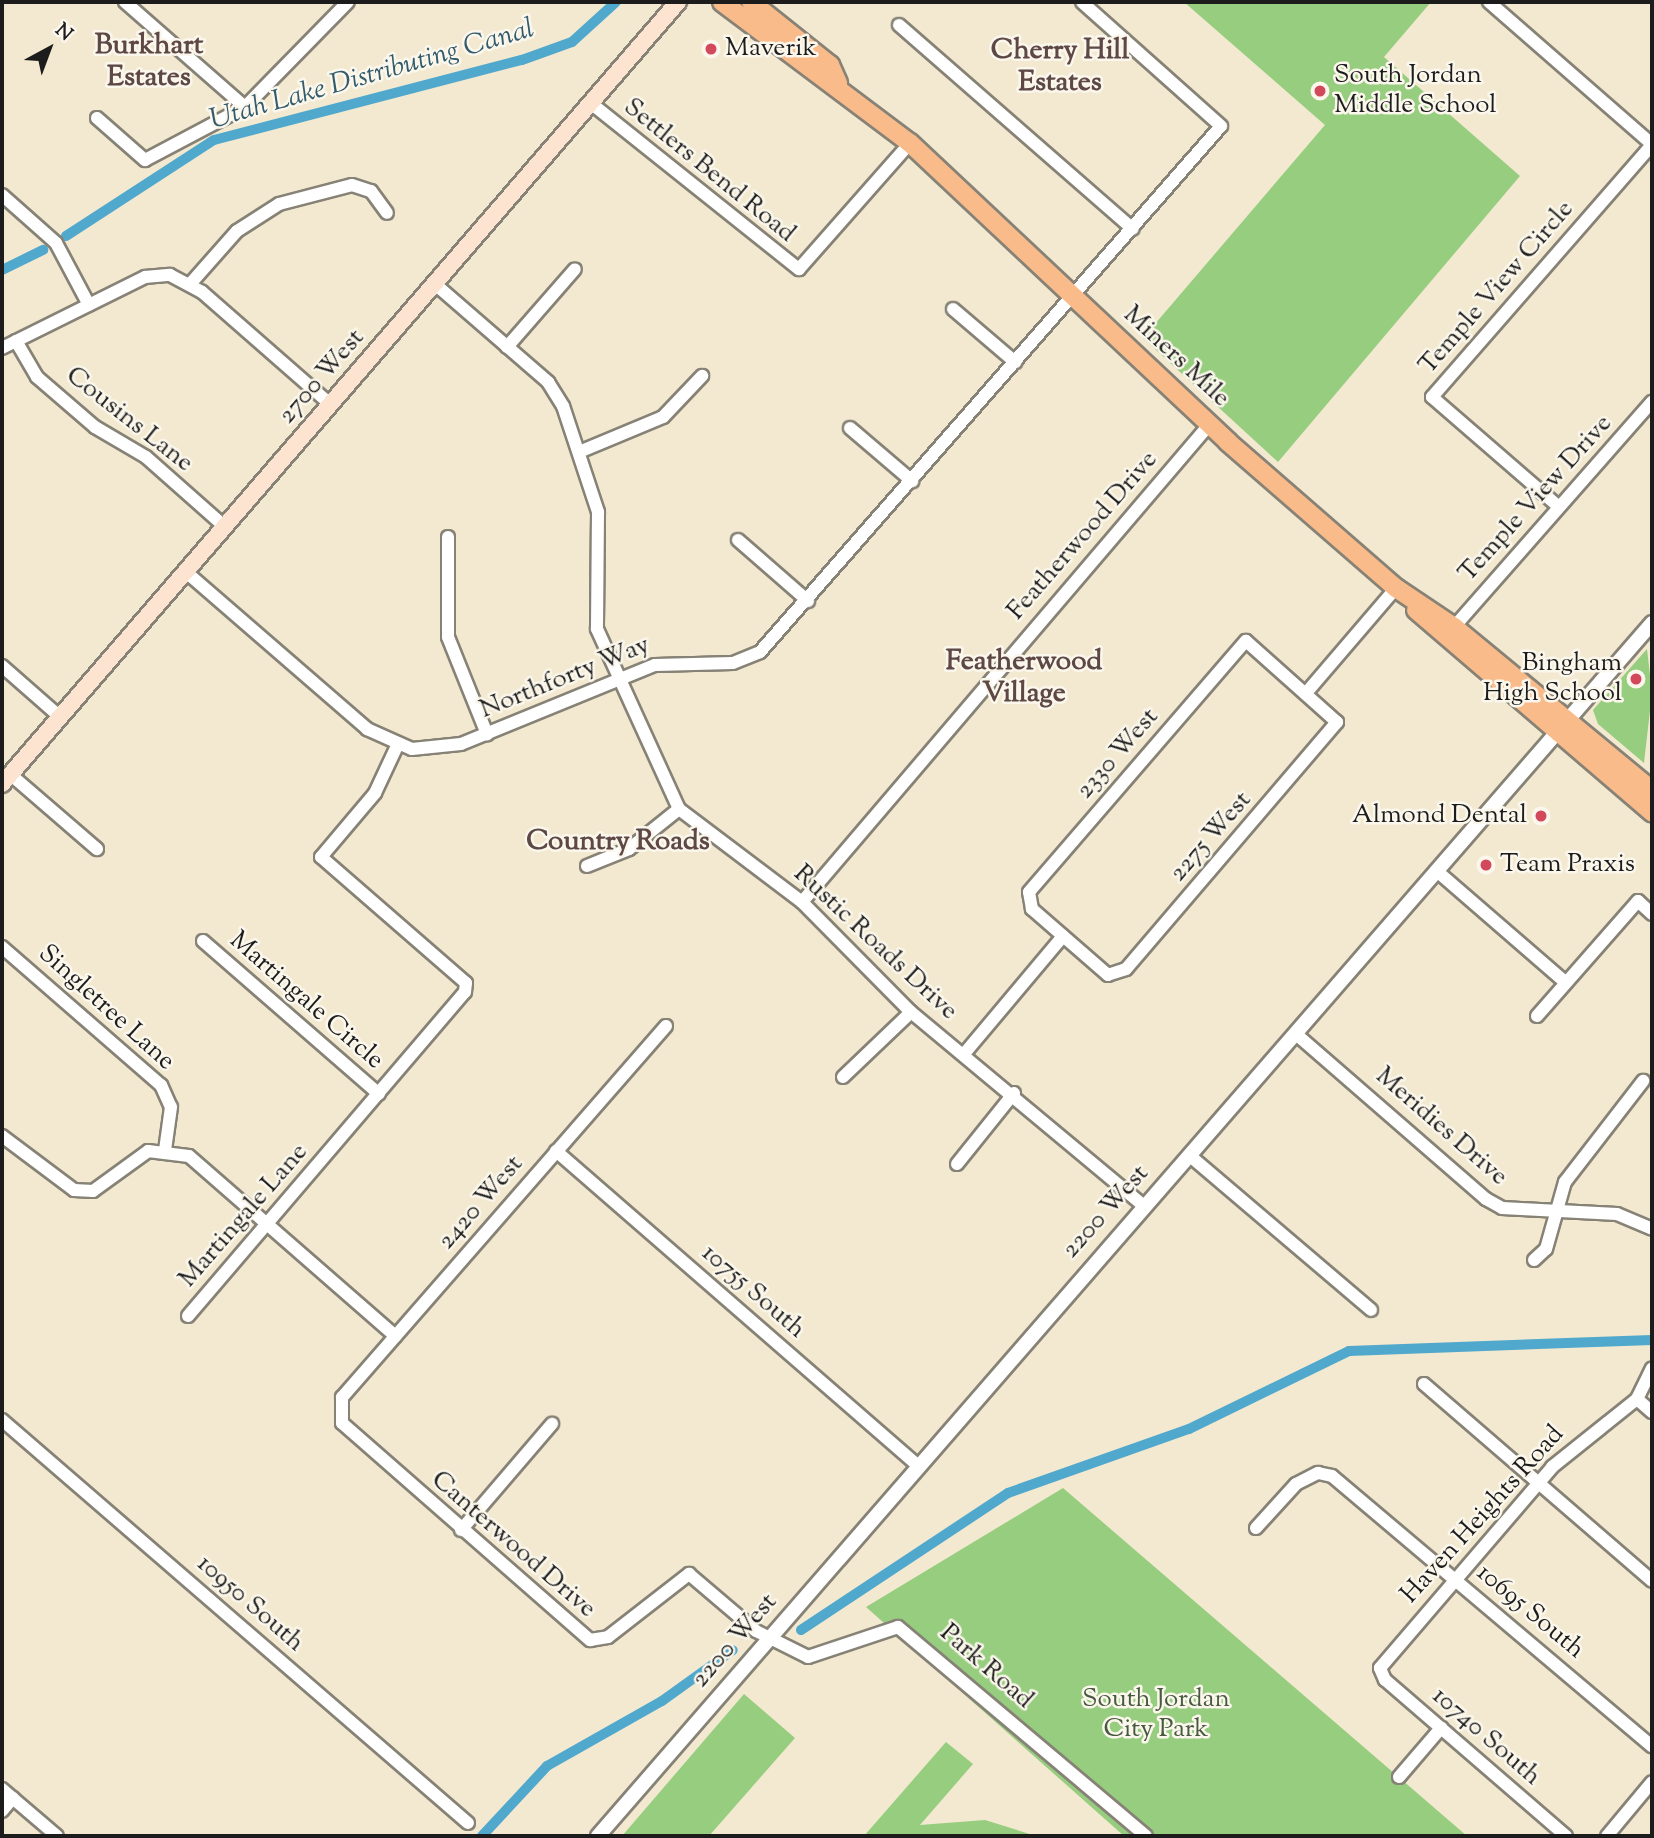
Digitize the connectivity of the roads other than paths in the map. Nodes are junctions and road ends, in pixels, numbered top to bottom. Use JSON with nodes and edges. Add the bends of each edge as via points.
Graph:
{"nodes":[{"id":1,"x":125,"y":2,"type":"edge"},
{"id":2,"x":348,"y":2,"type":"edge"},
{"id":3,"x":678,"y":2,"type":"edge"},
{"id":4,"x":722,"y":2,"type":"edge"},
{"id":5,"x":751,"y":2,"type":"edge"},
{"id":6,"x":1082,"y":2,"type":"edge"},
{"id":7,"x":1489,"y":2,"type":"edge"},
{"id":8,"x":900,"y":25,"type":"dead end"},
{"id":9,"x":838,"y":83,"type":"junction"},
{"id":10,"x":592,"y":104,"type":"junction"},
{"id":11,"x":246,"y":107,"type":"junction"},
{"id":12,"x":97,"y":118,"type":"dead end"},
{"id":13,"x":910,"y":143,"type":"junction"},
{"id":14,"x":1652,"y":144,"type":"edge"},
{"id":15,"x":2,"y":195,"type":"edge"},
{"id":16,"x":387,"y":213,"type":"dead end"},
{"id":17,"x":1133,"y":229,"type":"junction"},
{"id":18,"x":575,"y":269,"type":"dead end"},
{"id":19,"x":191,"y":283,"type":"junction"},
{"id":20,"x":435,"y":285,"type":"junction"},
{"id":21,"x":1073,"y":296,"type":"junction"},
{"id":22,"x":89,"y":305,"type":"junction"},
{"id":23,"x":954,"y":309,"type":"dead end"},
{"id":24,"x":16,"y":341,"type":"junction"},
{"id":25,"x":508,"y":347,"type":"junction"},
{"id":26,"x":2,"y":348,"type":"edge"},
{"id":27,"x":1015,"y":362,"type":"junction"},
{"id":28,"x":702,"y":376,"type":"dead end"},
{"id":29,"x":1652,"y":402,"type":"edge"},
{"id":30,"x":331,"y":405,"type":"junction"},
{"id":31,"x":1209,"y":425,"type":"junction"},
{"id":32,"x":850,"y":428,"type":"dead end"},
{"id":33,"x":579,"y":452,"type":"junction"},
{"id":34,"x":912,"y":481,"type":"junction"},
{"id":35,"x":1559,"y":507,"type":"junction"},
{"id":36,"x":225,"y":527,"type":"junction"},
{"id":37,"x":448,"y":537,"type":"dead end"},
{"id":38,"x":738,"y":540,"type":"dead end"},
{"id":39,"x":186,"y":572,"type":"junction"},
{"id":40,"x":1396,"y":588,"type":"junction"},
{"id":41,"x":808,"y":601,"type":"junction"},
{"id":42,"x":1652,"y":623,"type":"edge"},
{"id":43,"x":1454,"y":627,"type":"junction"},
{"id":44,"x":1483,"y":661,"type":"junction"},
{"id":45,"x":2,"y":666,"type":"edge"},
{"id":46,"x":619,"y":680,"type":"junction"},
{"id":47,"x":1306,"y":693,"type":"junction"},
{"id":48,"x":60,"y":717,"type":"junction"},
{"id":49,"x":1563,"y":727,"type":"junction"},
{"id":50,"x":487,"y":734,"type":"junction"},
{"id":51,"x":397,"y":746,"type":"junction"},
{"id":52,"x":6,"y":779,"type":"edge"},
{"id":53,"x":1652,"y":790,"type":"edge"},
{"id":54,"x":679,"y":808,"type":"junction"},
{"id":55,"x":1652,"y":812,"type":"edge"},
{"id":56,"x":97,"y":849,"type":"dead end"},
{"id":57,"x":587,"y":866,"type":"dead end"},
{"id":58,"x":1438,"y":872,"type":"junction"},
{"id":59,"x":802,"y":902,"type":"junction"},
{"id":60,"x":1652,"y":914,"type":"edge"},
{"id":61,"x":1063,"y":936,"type":"junction"},
{"id":62,"x":203,"y":941,"type":"dead end"},
{"id":63,"x":2,"y":947,"type":"edge"},
{"id":64,"x":1566,"y":983,"type":"junction"},
{"id":65,"x":911,"y":1012,"type":"junction"},
{"id":66,"x":1537,"y":1016,"type":"dead end"},
{"id":67,"x":666,"y":1026,"type":"dead end"},
{"id":68,"x":1296,"y":1034,"type":"junction"},
{"id":69,"x":964,"y":1054,"type":"junction"},
{"id":70,"x":843,"y":1077,"type":"dead end"},
{"id":71,"x":1643,"y":1082,"type":"dead end"},
{"id":72,"x":1014,"y":1093,"type":"junction"},
{"id":73,"x":379,"y":1094,"type":"junction"},
{"id":74,"x":2,"y":1136,"type":"edge"},
{"id":75,"x":165,"y":1150,"type":"junction"},
{"id":76,"x":556,"y":1151,"type":"junction"},
{"id":77,"x":1189,"y":1155,"type":"junction"},
{"id":78,"x":957,"y":1164,"type":"dead end"},
{"id":79,"x":1144,"y":1206,"type":"junction"},
{"id":80,"x":1552,"y":1212,"type":"junction"},
{"id":81,"x":268,"y":1224,"type":"junction"},
{"id":82,"x":1652,"y":1229,"type":"edge"},
{"id":83,"x":1534,"y":1260,"type":"dead end"},
{"id":84,"x":1371,"y":1310,"type":"dead end"},
{"id":85,"x":188,"y":1316,"type":"dead end"},
{"id":86,"x":396,"y":1336,"type":"junction"},
{"id":87,"x":1652,"y":1368,"type":"edge"},
{"id":88,"x":1424,"y":1384,"type":"dead end"},
{"id":89,"x":1637,"y":1399,"type":"junction"},
{"id":90,"x":1652,"y":1412,"type":"edge"},
{"id":91,"x":337,"y":1413,"type":"joint"},
{"id":92,"x":2,"y":1420,"type":"edge"},
{"id":93,"x":552,"y":1424,"type":"dead end"},
{"id":94,"x":919,"y":1466,"type":"junction"},
{"id":95,"x":1538,"y":1483,"type":"junction"},
{"id":96,"x":1256,"y":1528,"type":"dead end"},
{"id":97,"x":461,"y":1530,"type":"junction"},
{"id":98,"x":1455,"y":1578,"type":"junction"},
{"id":99,"x":1652,"y":1581,"type":"edge"},
{"id":100,"x":770,"y":1638,"type":"junction"},
{"id":101,"x":1380,"y":1668,"type":"joint"},
{"id":102,"x":1441,"y":1728,"type":"junction"},
{"id":103,"x":1652,"y":1746,"type":"edge"},
{"id":104,"x":1399,"y":1777,"type":"dead end"},
{"id":105,"x":1652,"y":1782,"type":"edge"},
{"id":106,"x":2,"y":1789,"type":"edge"},
{"id":107,"x":13,"y":1798,"type":"junction"},
{"id":108,"x":2,"y":1811,"type":"edge"},
{"id":109,"x":468,"y":1823,"type":"dead end"},
{"id":110,"x":57,"y":1836,"type":"edge"},
{"id":111,"x":598,"y":1836,"type":"edge"},
{"id":112,"x":1146,"y":1836,"type":"edge"},
{"id":113,"x":1566,"y":1836,"type":"edge"},
{"id":114,"x":1606,"y":1836,"type":"edge"}],
"edges":[{"from":1,"to":11,"type":"street"},
{"from":2,"to":11,"type":"street"},
{"from":3,"to":10,"type":"main road","name":"2700 West"},
{"from":4,"to":9,"type":"main road","via":[[824,80]]},
{"from":5,"to":9,"type":"main road","via":[[830,65]]},
{"from":6,"to":17,"type":"street","name":"Northforty Way","via":[[1221,126]]},
{"from":7,"to":14,"type":"street"},
{"from":8,"to":17,"type":"street"},
{"from":9,"to":13,"type":"main road","name":"Miners Mile"},
{"from":10,"to":13,"type":"street","name":"Settlers Bend Road","via":[[799,268]]},
{"from":10,"to":20,"type":"main road","name":"2700 West"},
{"from":11,"to":12,"type":"street","via":[[145,160]]},
{"from":13,"to":21,"type":"main road","name":"Miners Mile"},
{"from":14,"to":35,"type":"street","name":"Temple View Circle","via":[[1432,397]]},
{"from":15,"to":22,"type":"street","via":[[56,243]]},
{"from":16,"to":19,"type":"street","via":[[371,191],[352,185],[279,204],[237,231]]},
{"from":17,"to":21,"type":"street","name":"Northforty Way"},
{"from":18,"to":25,"type":"street"},
{"from":19,"to":22,"type":"street","via":[[151,276]]},
{"from":19,"to":30,"type":"street"},
{"from":20,"to":25,"type":"street","name":"Rustic Roads Drive"},
{"from":20,"to":30,"type":"main road","name":"2700 West"},
{"from":21,"to":27,"type":"street","name":"Northforty Way"},
{"from":21,"to":31,"type":"main road","name":"Miners Mile"},
{"from":22,"to":24,"type":"street"},
{"from":23,"to":27,"type":"street"},
{"from":24,"to":26,"type":"street"},
{"from":24,"to":36,"type":"street","name":"Cousins Lane","via":[[37,377],[95,427],[140,453]]},
{"from":25,"to":33,"type":"street","name":"Rustic Roads Drive","via":[[554,389]]},
{"from":27,"to":34,"type":"street","name":"Northforty Way"},
{"from":28,"to":33,"type":"street","via":[[656,421]]},
{"from":29,"to":35,"type":"street","name":"Temple View Drive"},
{"from":30,"to":36,"type":"main road","name":"2700 West"},
{"from":31,"to":40,"type":"main road","name":"Miners Mile"},
{"from":31,"to":59,"type":"street","name":"Featherwood Drive"},
{"from":32,"to":34,"type":"street"},
{"from":33,"to":46,"type":"street","name":"Rustic Roads Drive","via":[[598,512],[596,619]]},
{"from":34,"to":41,"type":"street","name":"Northforty Way"},
{"from":35,"to":43,"type":"street","name":"Temple View Drive"},
{"from":36,"to":39,"type":"main road","name":"2700 West"},
{"from":37,"to":50,"type":"street","via":[[449,637]]},
{"from":38,"to":41,"type":"street"},
{"from":39,"to":48,"type":"main road","name":"2700 West"},
{"from":39,"to":51,"type":"street","name":"Northforty Way","via":[[367,729]]},
{"from":40,"to":43,"type":"main road","name":"Miners Mile"},
{"from":40,"to":44,"type":"main road"},
{"from":40,"to":47,"type":"street"},
{"from":41,"to":46,"type":"street","name":"Northforty Way","via":[[772,642],[747,659],[672,660]]},
{"from":42,"to":49,"type":"street","name":"2200 West"},
{"from":43,"to":44,"type":"main road","name":"Miners Mile"},
{"from":44,"to":49,"type":"main road"},
{"from":45,"to":48,"type":"street"},
{"from":46,"to":50,"type":"street","name":"Northforty Way"},
{"from":46,"to":54,"type":"street","name":"Rustic Roads Drive"},
{"from":47,"to":61,"type":"street","name":"2275 West","via":[[1336,722],[1115,977]]},
{"from":47,"to":61,"type":"street","name":"2330 West","via":[[1246,641],[1026,898]]},
{"from":48,"to":52,"type":"main road","name":"2700 West"},
{"from":49,"to":53,"type":"main road"},
{"from":49,"to":55,"type":"main road"},
{"from":49,"to":58,"type":"street","name":"2200 West"},
{"from":50,"to":51,"type":"street","name":"Northforty Way","via":[[445,748]]},
{"from":51,"to":73,"type":"street","name":"Martingale Lane","via":[[375,793],[321,857],[466,983],[460,1001]]},
{"from":52,"to":56,"type":"street"},
{"from":54,"to":57,"type":"street","via":[[629,849]]},
{"from":54,"to":59,"type":"street","name":"Rustic Roads Drive"},
{"from":58,"to":64,"type":"street"},
{"from":58,"to":68,"type":"street","name":"2200 West"},
{"from":59,"to":65,"type":"street","name":"Rustic Roads Drive"},
{"from":60,"to":64,"type":"street","via":[[1638,901]]},
{"from":61,"to":69,"type":"street"},
{"from":62,"to":73,"type":"street","name":"Martingale Circle"},
{"from":63,"to":75,"type":"street","name":"Singletree Lane","via":[[161,1085],[171,1107]]},
{"from":64,"to":66,"type":"street"},
{"from":65,"to":69,"type":"street","name":"Rustic Roads Drive"},
{"from":65,"to":70,"type":"street"},
{"from":67,"to":76,"type":"street","name":"2420 West"},
{"from":68,"to":77,"type":"street","name":"2200 West"},
{"from":68,"to":80,"type":"street","name":"Meridies Drive","via":[[1486,1199],[1502,1208]]},
{"from":69,"to":72,"type":"street","name":"Rustic Roads Drive"},
{"from":71,"to":80,"type":"street","via":[[1564,1182]]},
{"from":72,"to":78,"type":"street"},
{"from":72,"to":79,"type":"street","name":"Rustic Roads Drive"},
{"from":73,"to":81,"type":"street","name":"Martingale Lane"},
{"from":74,"to":75,"type":"street","via":[[74,1190],[93,1191],[148,1152]]},
{"from":75,"to":81,"type":"street","via":[[189,1156]]},
{"from":76,"to":86,"type":"street","name":"2420 West"},
{"from":76,"to":94,"type":"street","name":"10755 South"},
{"from":77,"to":79,"type":"street","name":"2200 West"},
{"from":77,"to":84,"type":"street"},
{"from":79,"to":94,"type":"street","name":"2200 West"},
{"from":80,"to":82,"type":"street","name":"Meridies Drive","via":[[1617,1213]]},
{"from":80,"to":83,"type":"street","via":[[1546,1248]]},
{"from":81,"to":85,"type":"street","name":"Martingale Lane"},
{"from":81,"to":86,"type":"street"},
{"from":86,"to":91,"type":"street","name":"2420 West","via":[[342,1397]]},
{"from":87,"to":89,"type":"street"},
{"from":88,"to":95,"type":"street"},
{"from":89,"to":90,"type":"street"},
{"from":89,"to":95,"type":"street","name":"Haven Heights Road","via":[[1593,1428]]},
{"from":91,"to":97,"type":"street","name":"Canterwood Drive","via":[[355,1439]]},
{"from":92,"to":109,"type":"street","name":"10950 South"},
{"from":93,"to":97,"type":"street"},
{"from":94,"to":100,"type":"street","name":"2200 West"},
{"from":95,"to":98,"type":"street","name":"Haven Heights Road"},
{"from":95,"to":99,"type":"street"},
{"from":96,"to":98,"type":"street","name":"10695 South","via":[[1308,1477],[1332,1476]]},
{"from":97,"to":100,"type":"street","name":"Canterwood Drive","via":[[590,1640],[608,1637],[689,1574]]},
{"from":98,"to":101,"type":"street","name":"Haven Heights Road"},
{"from":98,"to":103,"type":"street","name":"10695 South"},
{"from":100,"to":111,"type":"street","name":"2200 West"},
{"from":100,"to":112,"type":"street","name":"Park Road","via":[[808,1657],[884,1630],[911,1632]]},
{"from":101,"to":102,"type":"street","name":"10740 South"},
{"from":102,"to":104,"type":"street"},
{"from":102,"to":113,"type":"street","name":"10740 South"},
{"from":105,"to":114,"type":"street"},
{"from":106,"to":107,"type":"street"},
{"from":107,"to":108,"type":"street"},
{"from":107,"to":110,"type":"street"}]}
